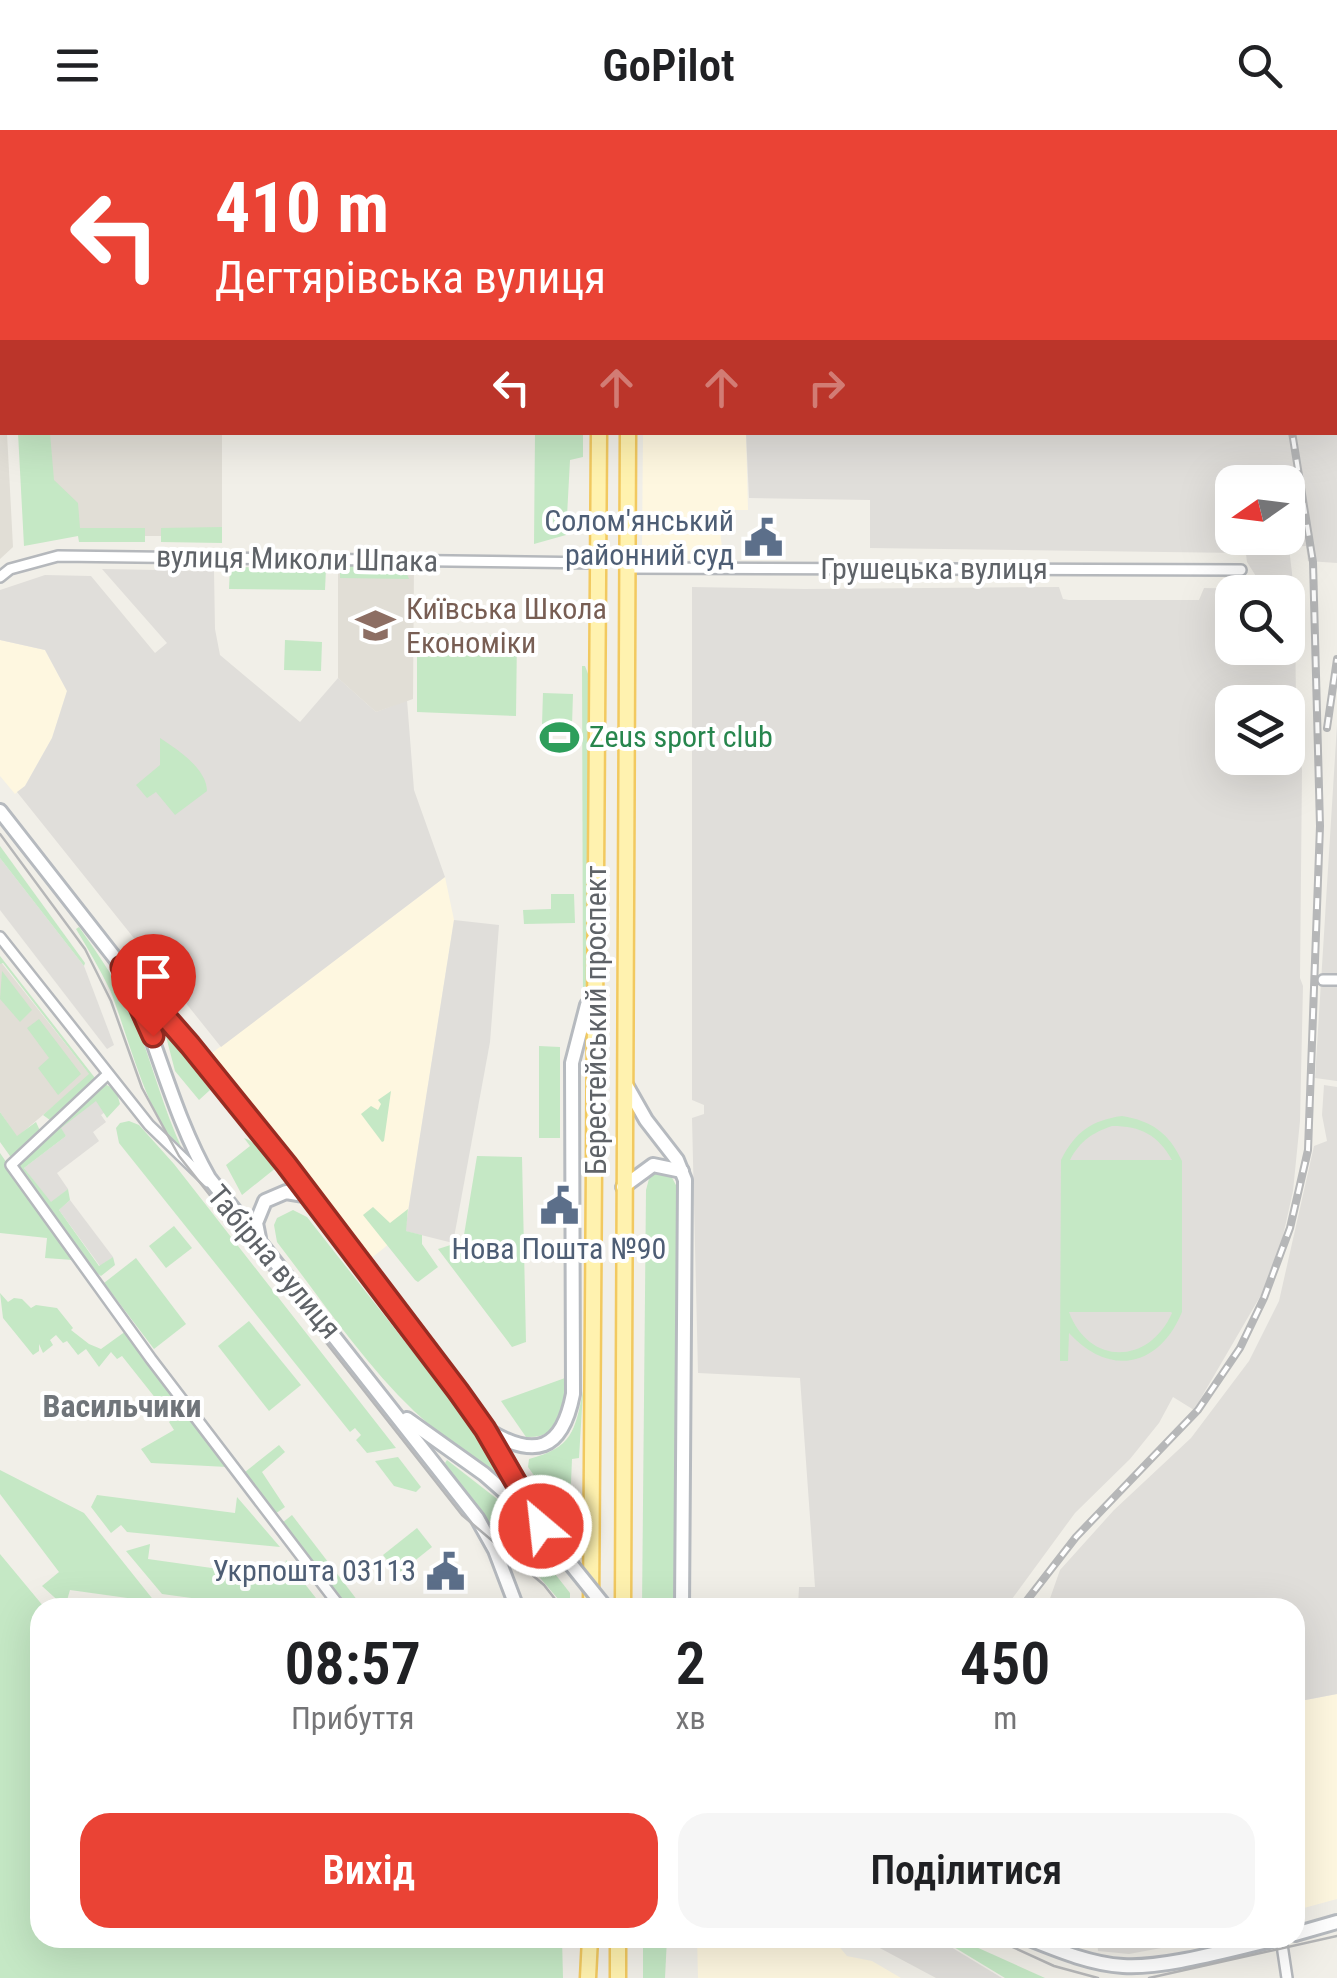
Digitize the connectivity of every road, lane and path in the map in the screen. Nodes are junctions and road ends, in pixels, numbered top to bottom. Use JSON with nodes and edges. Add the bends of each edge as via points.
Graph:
{"nodes":[{"id":1,"x":599,"y":435,"type":"edge"},
{"id":2,"x":628,"y":435,"type":"edge"},
{"id":3,"x":598,"y":563,"type":"junction"},
{"id":4,"x":627,"y":568,"type":"junction"},
{"id":5,"x":1241,"y":570,"type":"dead end"},
{"id":6,"x":0,"y":576,"type":"edge"},
{"id":7,"x":0,"y":811,"type":"edge"},
{"id":8,"x":0,"y":937,"type":"edge"},
{"id":9,"x":122,"y":967,"type":"junction"},
{"id":10,"x":1323,"y":980,"type":"dead end"},
{"id":11,"x":1337,"y":980,"type":"edge"},
{"id":12,"x":596,"y":997,"type":"junction"},
{"id":13,"x":108,"y":1074,"type":"junction"},
{"id":14,"x":625,"y":1082,"type":"junction"},
{"id":15,"x":682,"y":1171,"type":"junction"},
{"id":16,"x":623,"y":1187,"type":"junction"},
{"id":17,"x":222,"y":1195,"type":"junction"},
{"id":18,"x":310,"y":1196,"type":"junction"},
{"id":19,"x":259,"y":1239,"type":"junction"},
{"id":20,"x":396,"y":1412,"type":"junction"},
{"id":21,"x":485,"y":1429,"type":"junction"},
{"id":22,"x":541,"y":1526,"type":"junction"},
{"id":23,"x":333,"y":1598,"type":"edge"},
{"id":24,"x":513,"y":1598,"type":"edge"},
{"id":25,"x":591,"y":1598,"type":"edge"},
{"id":26,"x":598,"y":1598,"type":"edge"},
{"id":27,"x":623,"y":1598,"type":"edge"},
{"id":28,"x":682,"y":1598,"type":"edge"},
{"id":29,"x":1337,"y":1922,"type":"edge"},
{"id":30,"x":1305,"y":1931,"type":"edge"},
{"id":31,"x":590,"y":1948,"type":"edge"},
{"id":32,"x":618,"y":1948,"type":"edge"},
{"id":33,"x":1056,"y":1948,"type":"edge"},
{"id":34,"x":1233,"y":1948,"type":"edge"},
{"id":35,"x":1283,"y":1948,"type":"edge"},
{"id":36,"x":588,"y":1978,"type":"edge"},
{"id":37,"x":618,"y":1978,"type":"edge"},
{"id":38,"x":1287,"y":1978,"type":"edge"}],
"edges":[{"from":1,"to":3,"type":"main road","name":"Берестейський проспект"},
{"from":2,"to":4,"type":"main road","name":"Берестейський проспект"},
{"from":3,"to":6,"type":"street","name":"вулиця Миколи Шпака","via":[[58,556]]},
{"from":3,"to":12,"type":"main road","name":"Берестейський проспект"},
{"from":4,"to":5,"type":"street","name":"Грушецька вулиця"},
{"from":4,"to":14,"type":"main road","name":"Берестейський проспект"},
{"from":7,"to":9,"type":"main road"},
{"from":8,"to":13,"type":"street","name":"Табірна вулиця"},
{"from":9,"to":17,"type":"main road","via":[[181,1122]]},
{"from":9,"to":18,"type":"main road"},
{"from":10,"to":11,"type":"street"},
{"from":12,"to":21,"type":"main road","via":[[587,1006],[572,1064],[570,1410],[556,1437],[534,1448]]},
{"from":12,"to":25,"type":"main road","name":"Берестейський проспект"},
{"from":13,"to":17,"type":"street","name":"Табірна вулиця","via":[[166,1144]]},
{"from":13,"to":23,"type":"street","via":[[12,1165]]},
{"from":14,"to":15,"type":"main road"},
{"from":14,"to":16,"type":"main road","name":"Берестейський проспект"},
{"from":15,"to":16,"type":"main road","via":[[654,1165]]},
{"from":15,"to":28,"type":"main road"},
{"from":16,"to":27,"type":"main road","name":"Берестейський проспект"},
{"from":17,"to":19,"type":"main road","name":"Табірна вулиця"},
{"from":18,"to":19,"type":"main road","via":[[286,1192],[265,1202],[256,1222]]},
{"from":18,"to":21,"type":"main road"},
{"from":19,"to":20,"type":"main road","name":"Табірна вулиця"},
{"from":20,"to":22,"type":"main road","via":[[484,1474]]},
{"from":20,"to":24,"type":"main road","name":"Табірна вулиця","via":[[486,1530]]},
{"from":21,"to":22,"type":"main road"},
{"from":22,"to":26,"type":"main road","bridge":true},
{"from":29,"to":30,"type":"main road"},
{"from":31,"to":36,"type":"main road"},
{"from":32,"to":37,"type":"main road"},
{"from":33,"to":34,"type":"main road","via":[[1126,1966]]},
{"from":35,"to":38,"type":"street"}]}
